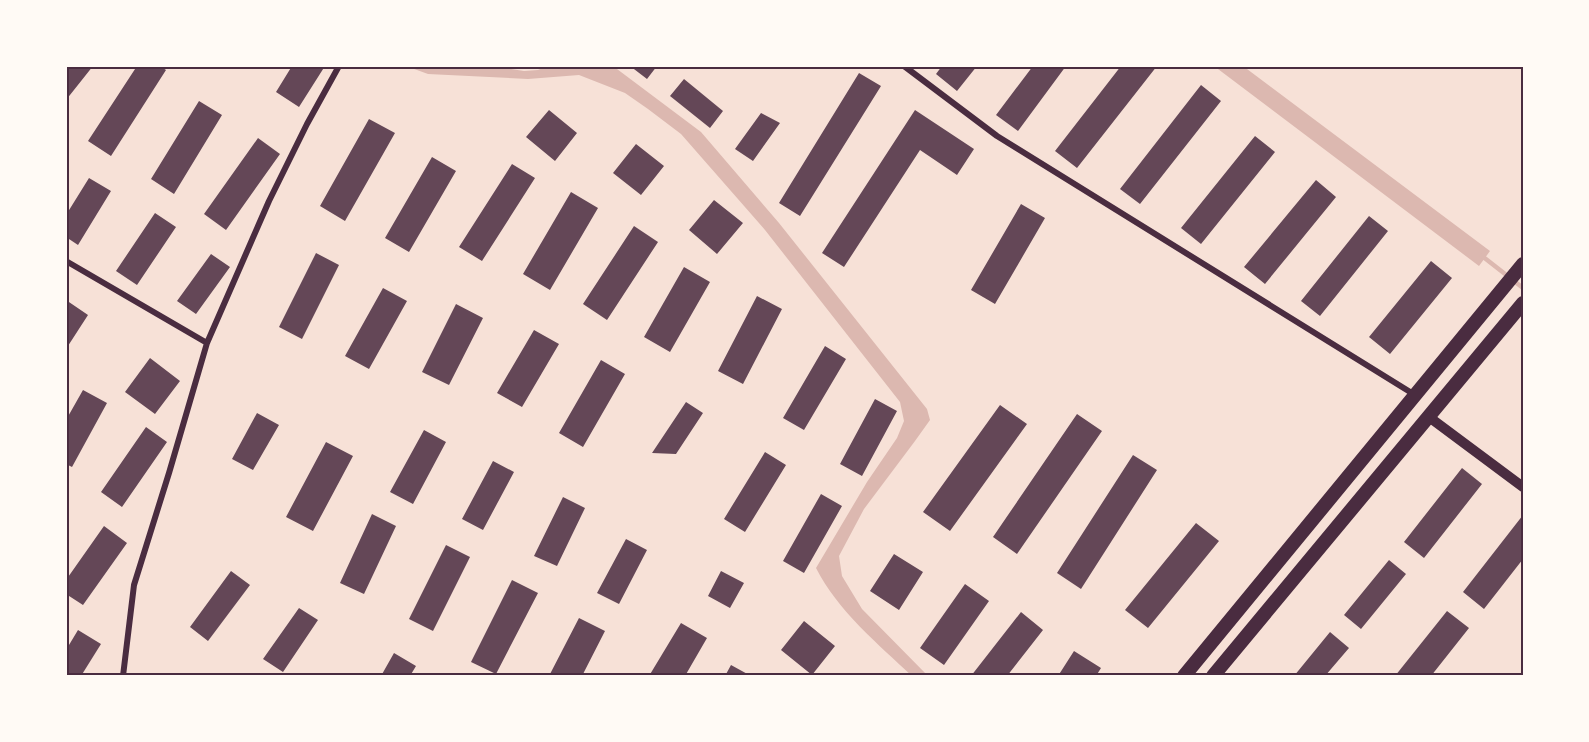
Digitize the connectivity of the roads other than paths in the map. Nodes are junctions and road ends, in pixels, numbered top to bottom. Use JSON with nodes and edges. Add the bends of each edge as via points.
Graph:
{"nodes":[{"id":1,"x":339,"y":66,"type":"edge"},
{"id":2,"x":904,"y":66,"type":"edge"},
{"id":3,"x":66,"y":261,"type":"edge"},
{"id":4,"x":1521,"y":267,"type":"edge"},
{"id":5,"x":1522,"y":304,"type":"edge"},
{"id":6,"x":207,"y":343,"type":"junction"},
{"id":7,"x":1415,"y":395,"type":"junction"},
{"id":8,"x":1429,"y":417,"type":"junction"},
{"id":9,"x":1523,"y":487,"type":"edge"},
{"id":10,"x":123,"y":676,"type":"edge"},
{"id":11,"x":1184,"y":676,"type":"edge"},
{"id":12,"x":1214,"y":676,"type":"edge"}],
"edges":[{"from":1,"to":6,"type":"street","via":[[269,201]]},
{"from":2,"to":7,"type":"street","via":[[997,136]]},
{"from":3,"to":6,"type":"street"},
{"from":4,"to":7,"type":"main road"},
{"from":5,"to":8,"type":"main road"},
{"from":6,"to":10,"type":"street","via":[[134,585]]},
{"from":7,"to":11,"type":"main road"},
{"from":8,"to":9,"type":"street"},
{"from":8,"to":12,"type":"main road"}]}
